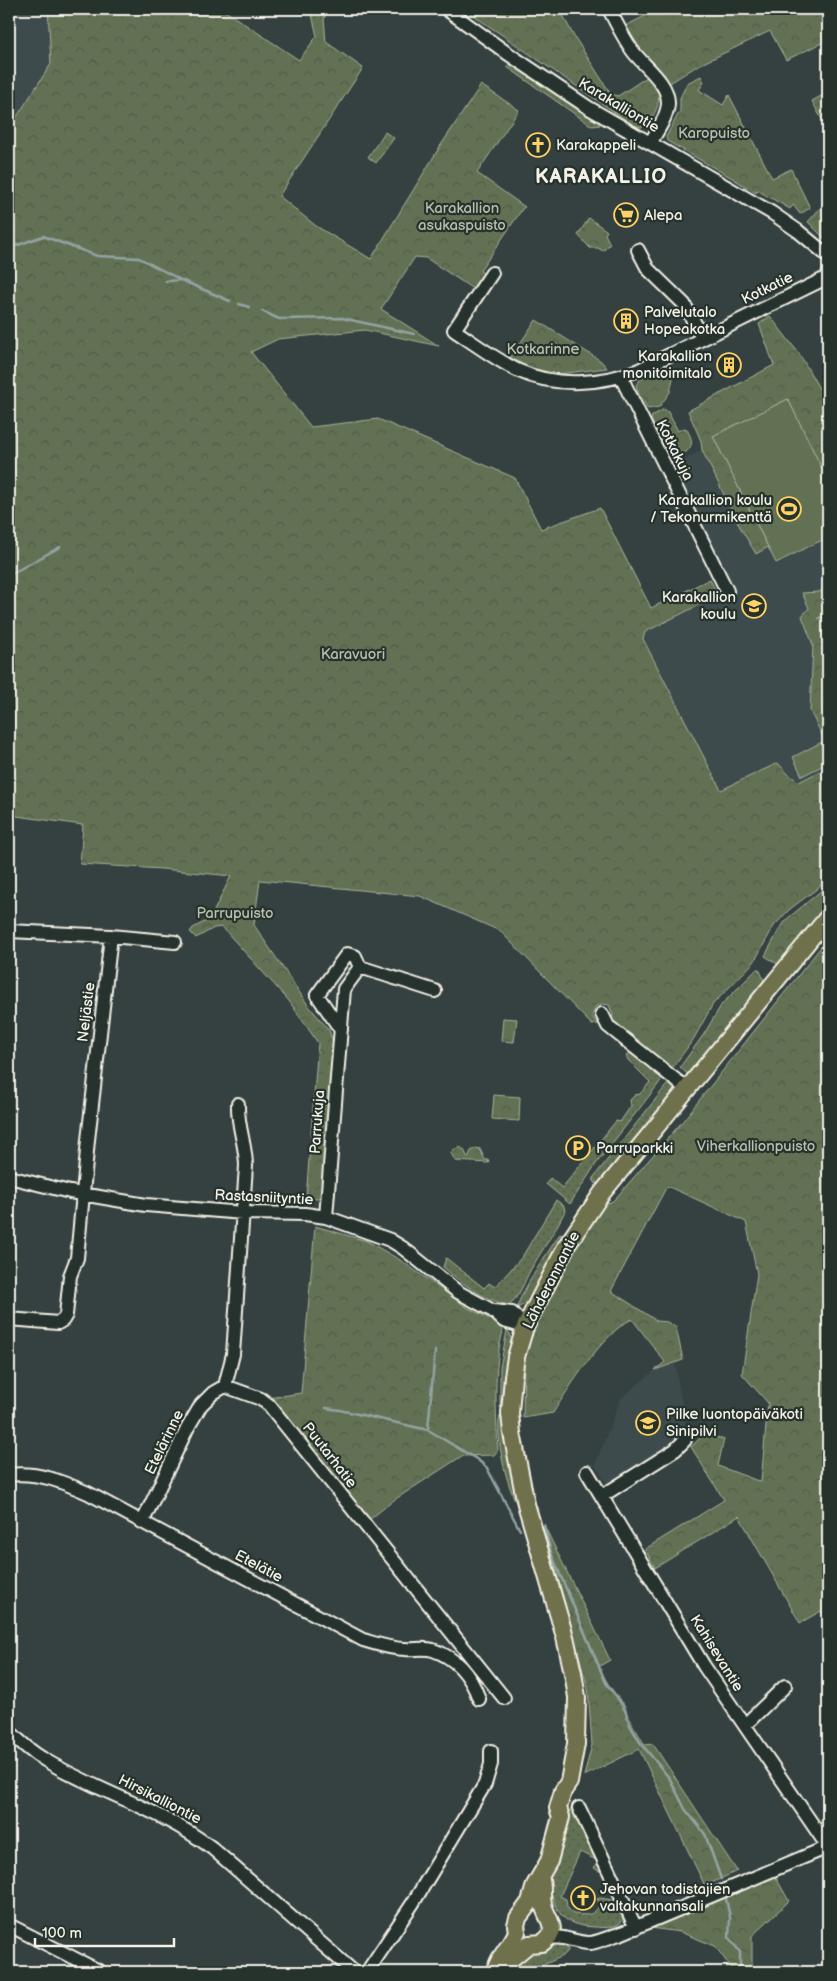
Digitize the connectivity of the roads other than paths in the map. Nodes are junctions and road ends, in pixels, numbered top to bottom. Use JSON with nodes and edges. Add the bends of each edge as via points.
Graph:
{"nodes":[{"id":1,"x":446,"y":9,"type":"edge"},
{"id":2,"x":608,"y":9,"type":"edge"},
{"id":3,"x":650,"y":143,"type":"junction"},
{"id":4,"x":638,"y":250,"type":"dead end"},
{"id":5,"x":828,"y":256,"type":"edge"},
{"id":6,"x":492,"y":273,"type":"dead end"},
{"id":7,"x":828,"y":277,"type":"edge"},
{"id":8,"x":703,"y":338,"type":"junction"},
{"id":9,"x":621,"y":377,"type":"junction"},
{"id":10,"x":727,"y":591,"type":"dead end"},
{"id":11,"x":828,"y":917,"type":"edge"},
{"id":12,"x":9,"y":931,"type":"edge"},
{"id":13,"x":112,"y":936,"type":"junction"},
{"id":14,"x":174,"y":942,"type":"dead end"},
{"id":15,"x":360,"y":967,"type":"junction"},
{"id":16,"x":435,"y":990,"type":"dead end"},
{"id":17,"x":602,"y":1014,"type":"dead end"},
{"id":18,"x":341,"y":1030,"type":"junction"},
{"id":19,"x":687,"y":1089,"type":"junction"},
{"id":20,"x":238,"y":1104,"type":"dead end"},
{"id":21,"x":9,"y":1177,"type":"edge"},
{"id":22,"x":83,"y":1194,"type":"junction"},
{"id":23,"x":243,"y":1213,"type":"junction"},
{"id":24,"x":326,"y":1217,"type":"junction"},
{"id":25,"x":9,"y":1319,"type":"edge"},
{"id":26,"x":525,"y":1327,"type":"junction"},
{"id":27,"x":225,"y":1386,"type":"junction"},
{"id":28,"x":685,"y":1440,"type":"dead end"},
{"id":29,"x":587,"y":1472,"type":"dead end"},
{"id":30,"x":9,"y":1475,"type":"edge"},
{"id":31,"x":602,"y":1496,"type":"junction"},
{"id":32,"x":143,"y":1521,"type":"junction"},
{"id":33,"x":785,"y":1686,"type":"dead end"},
{"id":34,"x":504,"y":1698,"type":"dead end"},
{"id":35,"x":480,"y":1699,"type":"dead end"},
{"id":36,"x":745,"y":1725,"type":"junction"},
{"id":37,"x":9,"y":1731,"type":"edge"},
{"id":38,"x":491,"y":1751,"type":"dead end"},
{"id":39,"x":579,"y":1808,"type":"dead end"},
{"id":40,"x":828,"y":1847,"type":"edge"},
{"id":41,"x":540,"y":1878,"type":"junction"},
{"id":42,"x":522,"y":1913,"type":"junction"},
{"id":43,"x":548,"y":1916,"type":"junction"},
{"id":44,"x":9,"y":1925,"type":"edge"},
{"id":45,"x":636,"y":1928,"type":"junction"},
{"id":46,"x":517,"y":1932,"type":"junction"},
{"id":47,"x":604,"y":1938,"type":"junction"},
{"id":48,"x":547,"y":1939,"type":"junction"},
{"id":49,"x":529,"y":1944,"type":"junction"},
{"id":50,"x":101,"y":1972,"type":"edge"},
{"id":51,"x":354,"y":1972,"type":"edge"},
{"id":52,"x":367,"y":1972,"type":"edge"},
{"id":53,"x":494,"y":1972,"type":"edge"}],
"edges":[{"from":1,"to":3,"type":"street","name":"Karakalliontie","via":[[589,108]]},
{"from":2,"to":3,"type":"street","via":[[632,50],[657,78],[667,95],[665,115]]},
{"from":3,"to":5,"type":"street","name":"Karakalliontie","via":[[772,213]]},
{"from":4,"to":8,"type":"street","via":[[648,268],[684,304]]},
{"from":6,"to":9,"type":"street","name":"Kotkatie","via":[[454,330],[511,367],[538,377],[583,382]]},
{"from":7,"to":8,"type":"street","name":"Kotkatie"},
{"from":8,"to":9,"type":"street","name":"Kotkatie"},
{"from":9,"to":10,"type":"street","name":"Kotkakuja"},
{"from":11,"to":19,"type":"main road","name":"Lähderannantie"},
{"from":12,"to":13,"type":"street"},
{"from":13,"to":14,"type":"street"},
{"from":13,"to":22,"type":"street","name":"Neljästie"},
{"from":15,"to":16,"type":"street"},
{"from":15,"to":18,"type":"street","name":"Parrukuja","via":[[344,989]]},
{"from":15,"to":18,"type":"street","via":[[356,956],[347,954],[317,995]]},
{"from":17,"to":19,"type":"street","via":[[608,1026]]},
{"from":18,"to":24,"type":"street","name":"Parrukuja"},
{"from":19,"to":26,"type":"main road","name":"Lähderannantie","via":[[581,1221]]},
{"from":20,"to":23,"type":"street","via":[[246,1156]]},
{"from":21,"to":22,"type":"street","name":"Rastasniityntie"},
{"from":22,"to":23,"type":"street","name":"Rastasniityntie","via":[[177,1209]]},
{"from":22,"to":25,"type":"street","name":"Neljästie","via":[[78,1258],[70,1276],[66,1315],[58,1323]]},
{"from":23,"to":24,"type":"street","name":"Rastasniityntie"},
{"from":23,"to":27,"type":"street","via":[[233,1354]]},
{"from":24,"to":26,"type":"street","name":"Rastasniityntie","via":[[390,1240],[458,1292],[494,1311],[515,1315]]},
{"from":26,"to":41,"type":"main road","name":"Lähderannantie","via":[[513,1377],[511,1420],[518,1472],[566,1637],[577,1697],[576,1744],[569,1782],[572,1793]]},
{"from":27,"to":32,"type":"street","name":"Etelärinne","via":[[201,1405],[188,1426]]},
{"from":27,"to":34,"type":"street","name":"Puutarhatie","via":[[262,1399],[269,1405]]},
{"from":28,"to":31,"type":"street","via":[[675,1450]]},
{"from":29,"to":31,"type":"street","name":"Kahisevantie"},
{"from":30,"to":32,"type":"street","name":"Etelätie","via":[[33,1475],[58,1481]]},
{"from":31,"to":36,"type":"street","name":"Kahisevantie","via":[[704,1666]]},
{"from":32,"to":35,"type":"street","name":"Etelätie","via":[[364,1640],[398,1649],[432,1650],[447,1656],[466,1672]]},
{"from":33,"to":36,"type":"street"},
{"from":36,"to":40,"type":"street","name":"Kahisevantie"},
{"from":37,"to":51,"type":"street","name":"Hirsikalliontie","via":[[44,1760],[191,1832]]},
{"from":38,"to":52,"type":"street","via":[[485,1784]]},
{"from":39,"to":45,"type":"street"},
{"from":40,"to":45,"type":"street"},
{"from":41,"to":42,"type":"main road","name":"Lähderannantie"},
{"from":41,"to":43,"type":"main road"},
{"from":42,"to":43,"type":"street","via":[[535,1908]]},
{"from":42,"to":46,"type":"main road","via":[[517,1922]]},
{"from":43,"to":47,"type":"street","via":[[563,1929]]},
{"from":43,"to":48,"type":"main road","via":[[552,1930]]},
{"from":44,"to":50,"type":"street"},
{"from":45,"to":47,"type":"street"},
{"from":46,"to":49,"type":"street"},
{"from":46,"to":53,"type":"main road"},
{"from":47,"to":48,"type":"street","via":[[591,1943],[561,1936]]},
{"from":48,"to":49,"type":"main road","via":[[539,1944]]},
{"from":49,"to":53,"type":"main road"}]}
